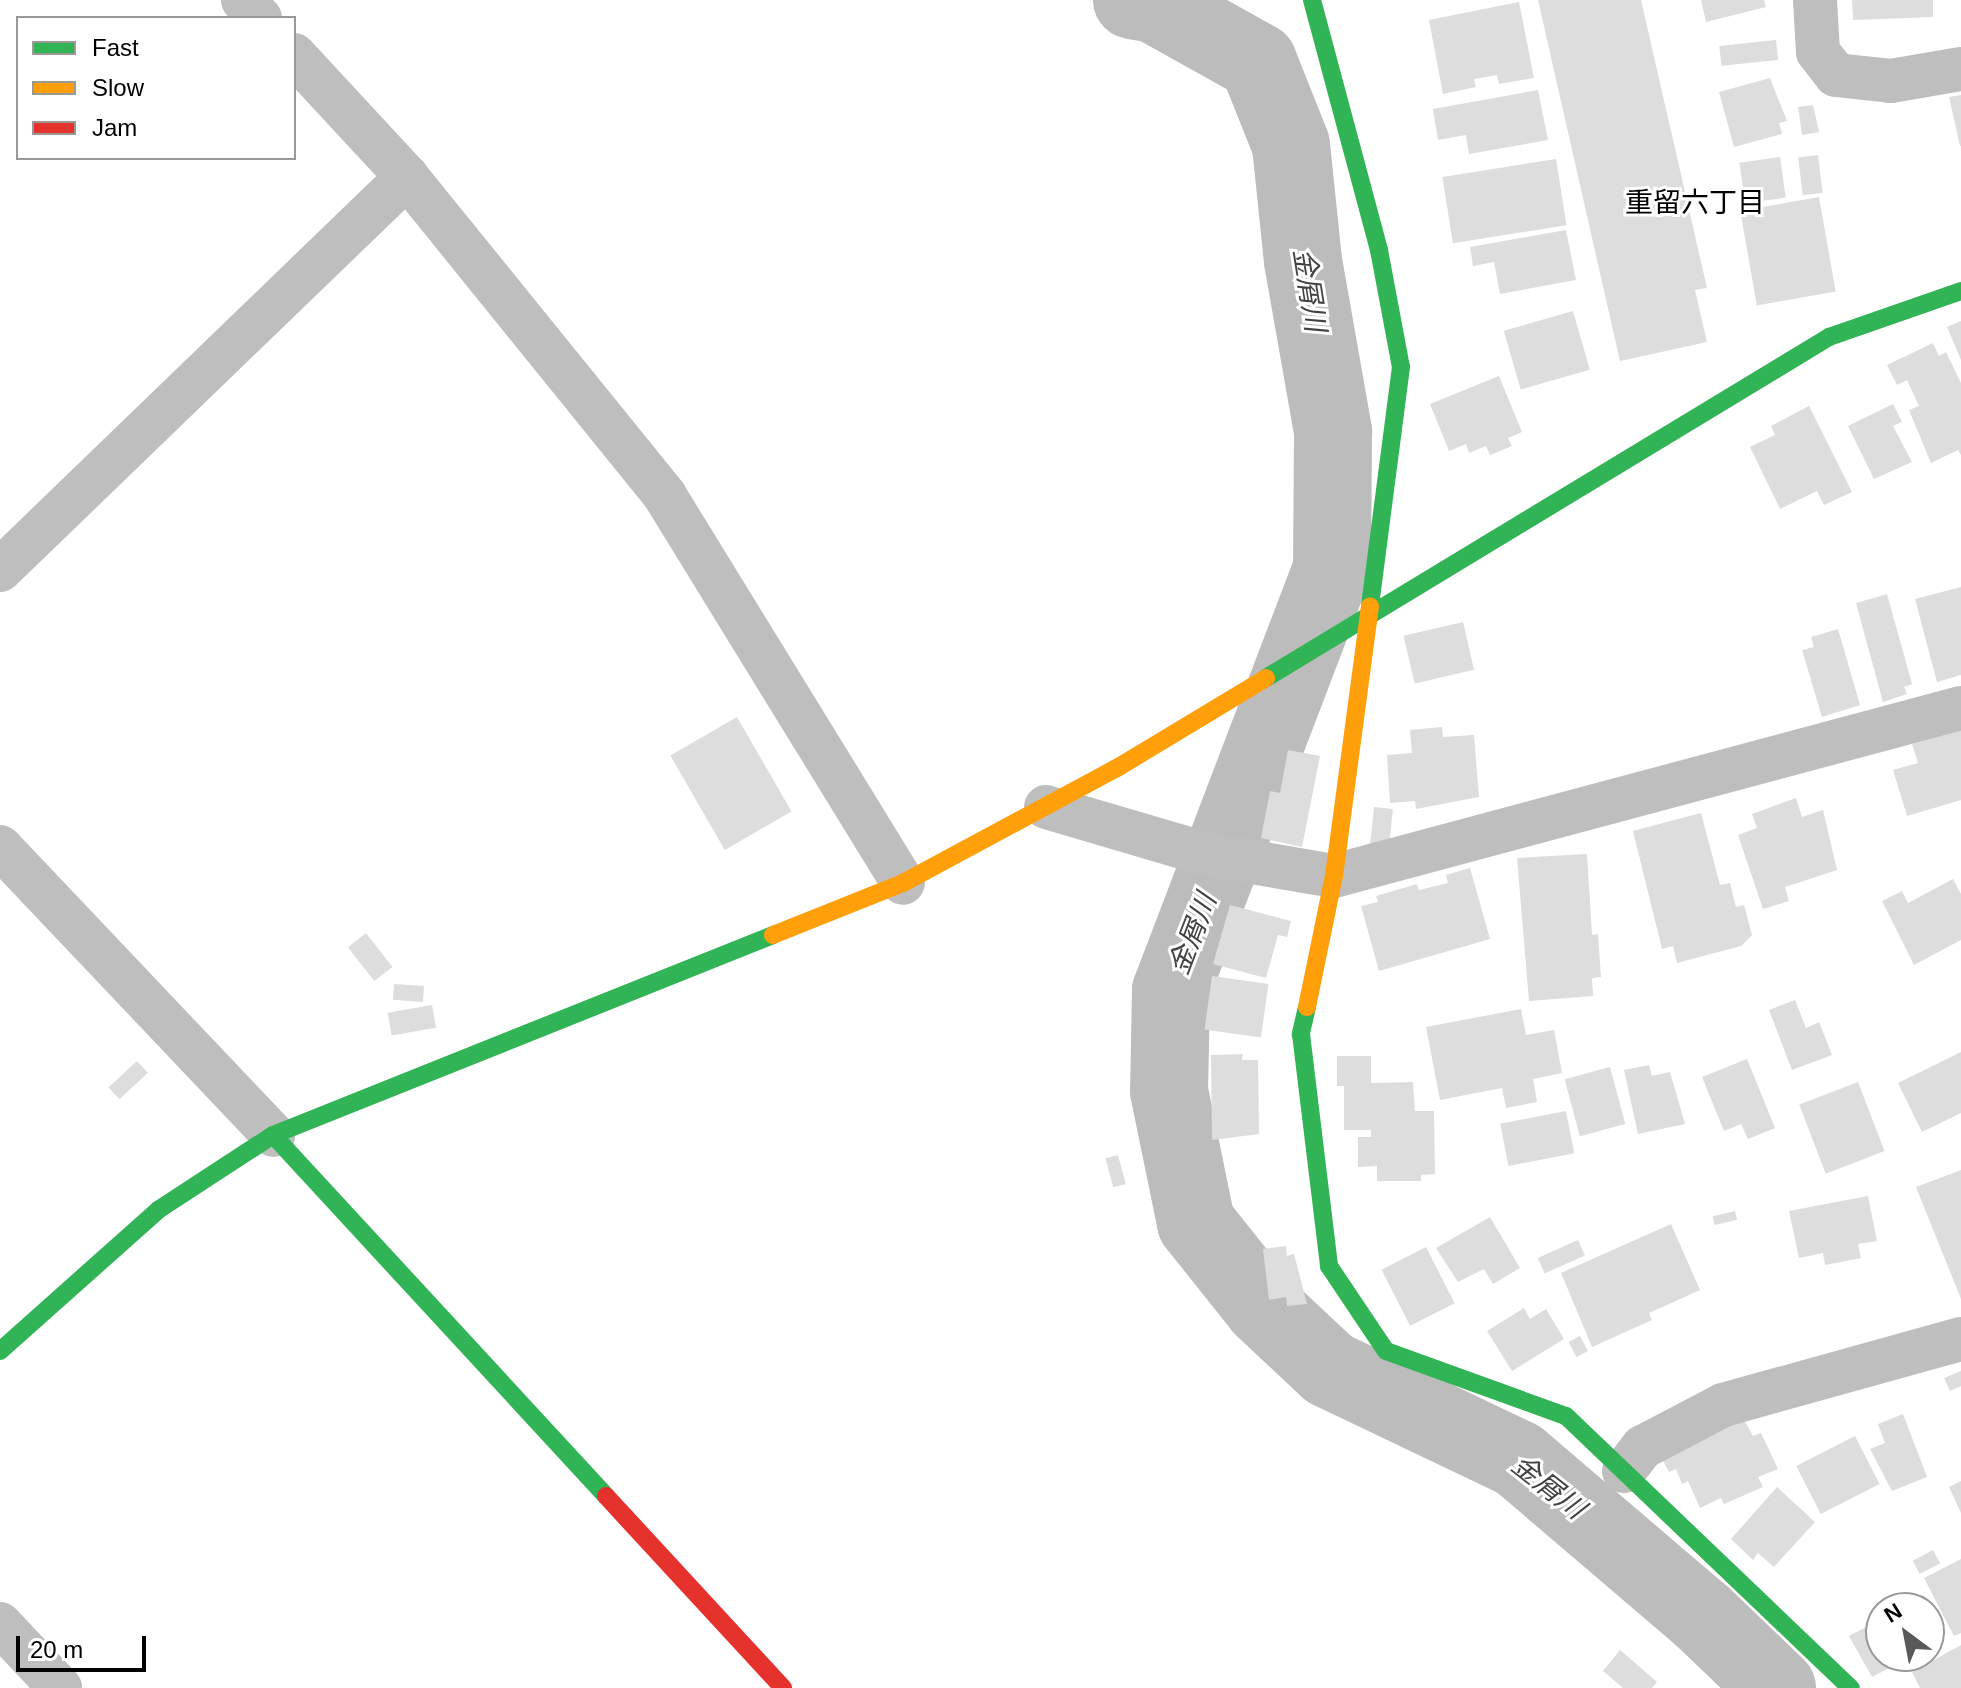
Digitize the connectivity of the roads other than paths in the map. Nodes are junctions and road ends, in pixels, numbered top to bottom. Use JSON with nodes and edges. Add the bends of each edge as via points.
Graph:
{"nodes":[{"id":1,"x":243,"y":0,"type":"edge"},
{"id":2,"x":1312,"y":0,"type":"edge"},
{"id":3,"x":1815,"y":0,"type":"edge"},
{"id":4,"x":258,"y":16,"type":"edge"},
{"id":5,"x":296,"y":57,"type":"edge"},
{"id":6,"x":1961,"y":69,"type":"edge"},
{"id":7,"x":407,"y":177,"type":"junction"},
{"id":8,"x":1961,"y":291,"type":"edge"},
{"id":9,"x":0,"y":570,"type":"edge"},
{"id":10,"x":1368,"y":612,"type":"junction"},
{"id":11,"x":1961,"y":708,"type":"edge"},
{"id":12,"x":1046,"y":807,"type":"junction"},
{"id":13,"x":0,"y":847,"type":"edge"},
{"id":14,"x":1334,"y":876,"type":"junction"},
{"id":15,"x":903,"y":883,"type":"junction"},
{"id":16,"x":273,"y":1135,"type":"junction"},
{"id":17,"x":1961,"y":1339,"type":"edge"},
{"id":18,"x":0,"y":1351,"type":"edge"},
{"id":19,"x":1624,"y":1471,"type":"junction"},
{"id":20,"x":0,"y":1624,"type":"edge"},
{"id":21,"x":60,"y":1688,"type":"edge"},
{"id":22,"x":783,"y":1688,"type":"edge"},
{"id":23,"x":1851,"y":1688,"type":"edge"}],
"edges":[{"from":1,"to":4,"type":"street"},
{"from":2,"to":10,"type":"street","via":[[1379,250],[1401,367]]},
{"from":3,"to":6,"type":"street","via":[[1818,52],[1836,75],[1891,81]]},
{"from":5,"to":7,"type":"street"},
{"from":7,"to":9,"type":"street"},
{"from":7,"to":15,"type":"street","via":[[665,496]]},
{"from":8,"to":10,"type":"street","via":[[1829,337]]},
{"from":10,"to":12,"type":"street"},
{"from":10,"to":14,"type":"street"},
{"from":11,"to":14,"type":"street"},
{"from":12,"to":14,"type":"street","via":[[1206,854]]},
{"from":12,"to":15,"type":"street"},
{"from":13,"to":16,"type":"street"},
{"from":14,"to":19,"type":"street","via":[[1301,1034],[1329,1266],[1386,1351],[1566,1416]]},
{"from":15,"to":16,"type":"street"},
{"from":16,"to":18,"type":"street","via":[[158,1210]]},
{"from":16,"to":22,"type":"street"},
{"from":17,"to":19,"type":"street","via":[[1723,1405],[1643,1447]]},
{"from":19,"to":23,"type":"street"},
{"from":20,"to":21,"type":"street"}]}
